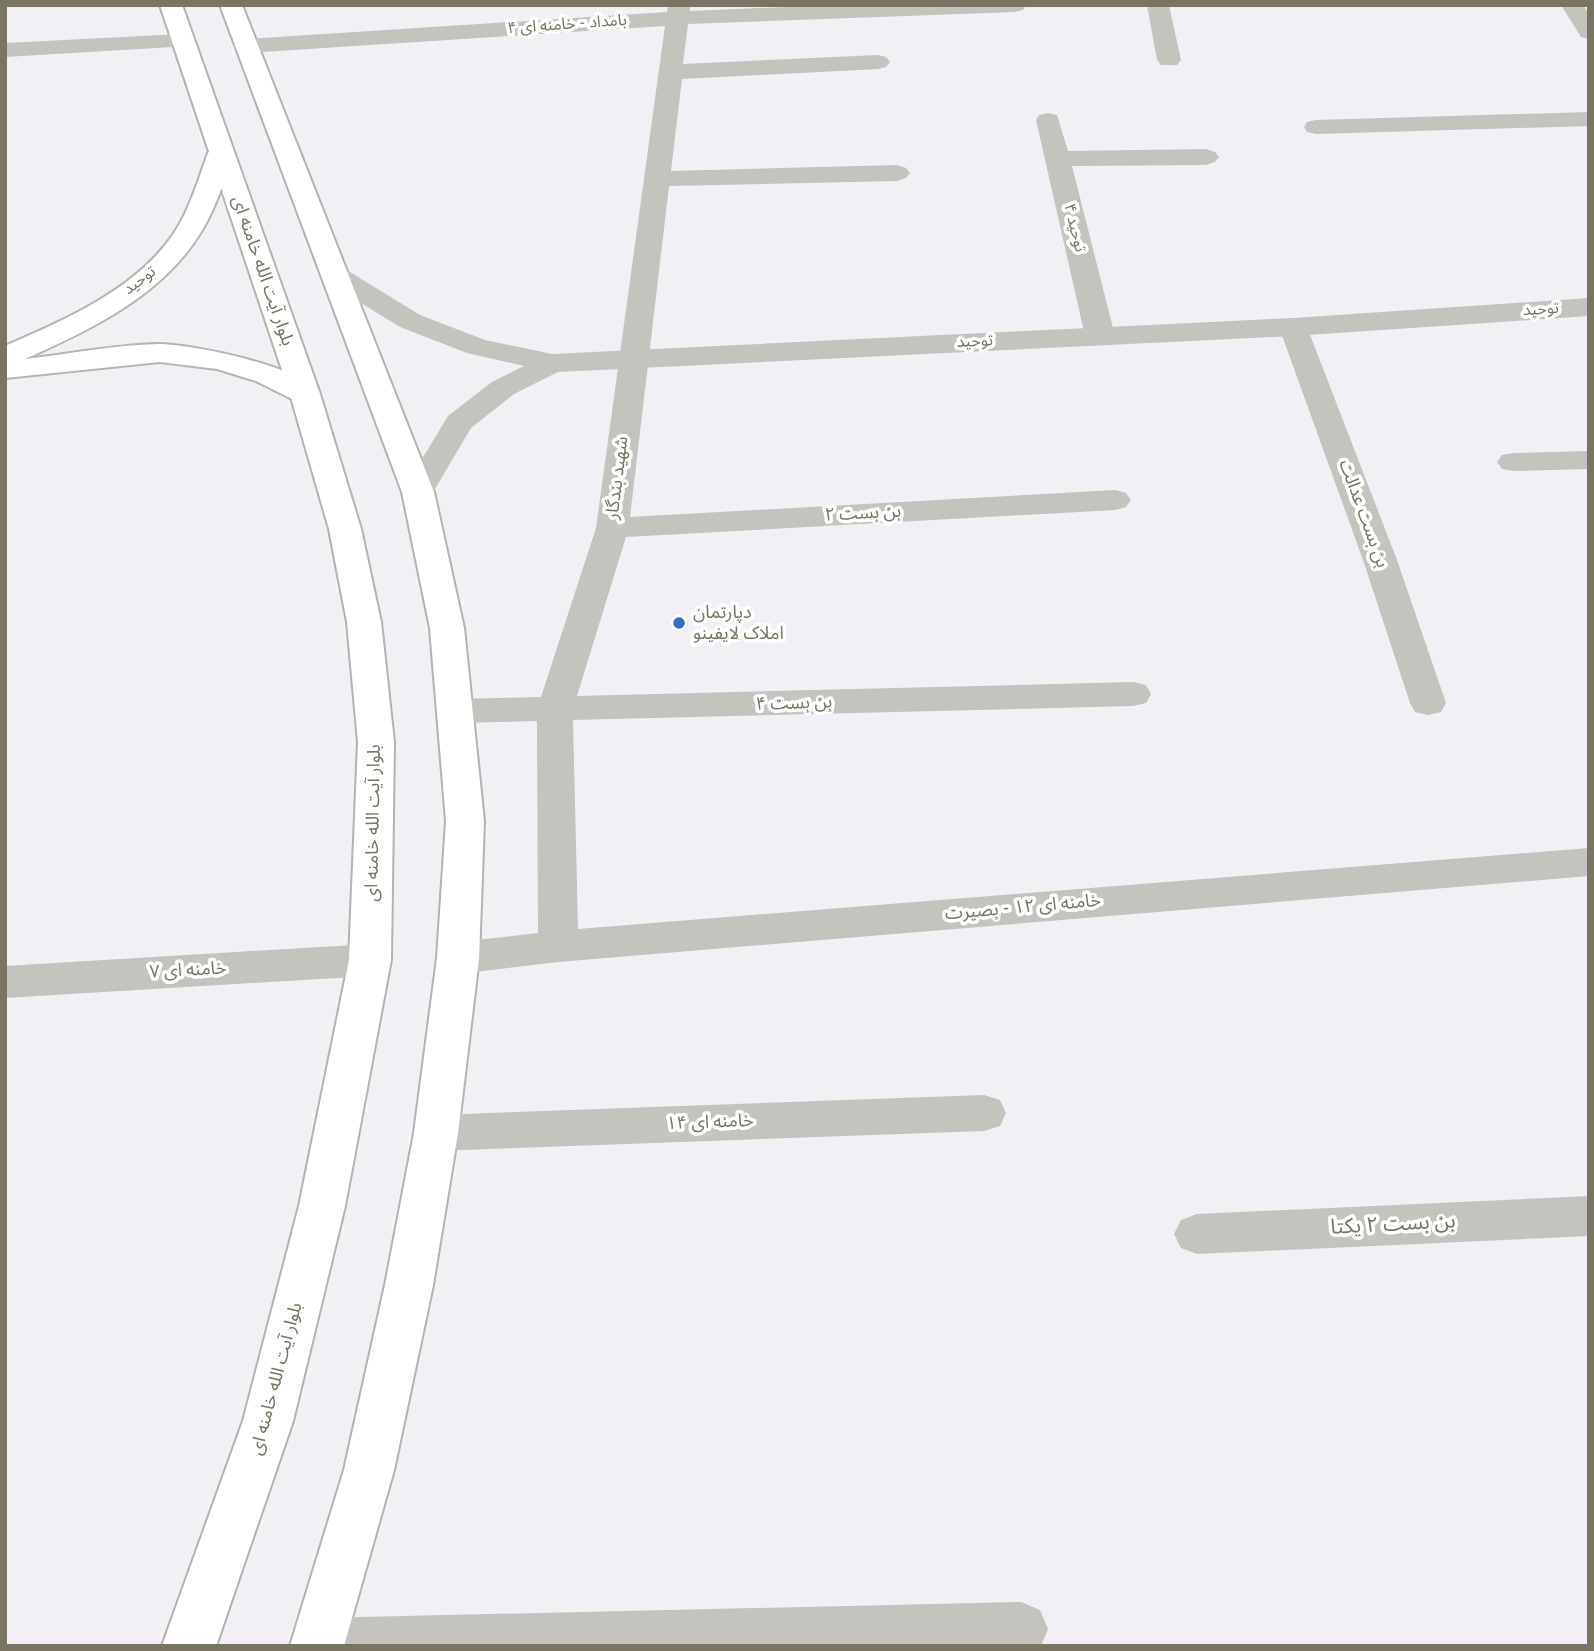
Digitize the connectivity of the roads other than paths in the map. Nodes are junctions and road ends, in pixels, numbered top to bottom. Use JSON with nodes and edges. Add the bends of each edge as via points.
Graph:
{"nodes":[{"id":1,"x":171,"y":5,"type":"edge"},
{"id":2,"x":231,"y":5,"type":"edge"},
{"id":3,"x":1015,"y":5,"type":"edge"},
{"id":4,"x":1158,"y":5,"type":"edge"},
{"id":5,"x":1572,"y":5,"type":"edge"},
{"id":6,"x":678,"y":12,"type":"edge"},
{"id":7,"x":1589,"y":32,"type":"edge"},
{"id":8,"x":182,"y":41,"type":"junction"},
{"id":9,"x":245,"y":46,"type":"junction"},
{"id":10,"x":8,"y":57,"type":"edge"},
{"id":11,"x":1169,"y":60,"type":"dead end"},
{"id":12,"x":878,"y":62,"type":"dead end"},
{"id":13,"x":671,"y":72,"type":"junction"},
{"id":14,"x":1589,"y":119,"type":"edge"},
{"id":15,"x":1048,"y":120,"type":"dead end"},
{"id":16,"x":1317,"y":127,"type":"dead end"},
{"id":17,"x":221,"y":153,"type":"junction"},
{"id":18,"x":1206,"y":157,"type":"dead end"},
{"id":19,"x":1058,"y":159,"type":"junction"},
{"id":20,"x":897,"y":173,"type":"dead end"},
{"id":21,"x":657,"y":179,"type":"junction"},
{"id":22,"x":335,"y":275,"type":"junction"},
{"id":23,"x":1589,"y":307,"type":"edge"},
{"id":24,"x":1293,"y":327,"type":"junction"},
{"id":25,"x":1100,"y":336,"type":"junction"},
{"id":26,"x":5,"y":357,"type":"edge"},
{"id":27,"x":634,"y":358,"type":"junction"},
{"id":28,"x":552,"y":363,"type":"junction"},
{"id":29,"x":5,"y":370,"type":"edge"},
{"id":30,"x":305,"y":394,"type":"junction"},
{"id":31,"x":1589,"y":460,"type":"edge"},
{"id":32,"x":1513,"y":462,"type":"dead end"},
{"id":33,"x":418,"y":492,"type":"junction"},
{"id":34,"x":1115,"y":500,"type":"dead end"},
{"id":35,"x":612,"y":528,"type":"junction"},
{"id":36,"x":1133,"y":694,"type":"dead end"},
{"id":37,"x":1427,"y":703,"type":"dead end"},
{"id":38,"x":555,"y":710,"type":"junction"},
{"id":39,"x":455,"y":711,"type":"junction"},
{"id":40,"x":1589,"y":862,"type":"edge"},
{"id":41,"x":558,"y":946,"type":"junction"},
{"id":42,"x":457,"y":958,"type":"junction"},
{"id":43,"x":370,"y":960,"type":"junction"},
{"id":44,"x":5,"y":982,"type":"edge"},
{"id":45,"x":984,"y":1113,"type":"dead end"},
{"id":46,"x":436,"y":1133,"type":"junction"},
{"id":47,"x":1589,"y":1216,"type":"edge"},
{"id":48,"x":1196,"y":1234,"type":"dead end"},
{"id":49,"x":1021,"y":1629,"type":"dead end"},
{"id":50,"x":317,"y":1645,"type":"edge"},
{"id":51,"x":189,"y":1646,"type":"edge"}],
"edges":[{"from":1,"to":8,"type":"main road","name":"بلوار آیت الله خامنه ای"},
{"from":2,"to":9,"type":"main road"},
{"from":3,"to":6,"type":"street","name":"بامداد - خامنه ای ۴"},
{"from":4,"to":11,"type":"street"},
{"from":5,"to":7,"type":"street"},
{"from":6,"to":9,"type":"street","name":"بامداد - خامنه ای ۴"},
{"from":6,"to":13,"type":"street","name":"شهید بندگار"},
{"from":8,"to":10,"type":"street"},
{"from":8,"to":17,"type":"main road","name":"بلوار آیت الله خامنه ای"},
{"from":9,"to":22,"type":"main road"},
{"from":12,"to":13,"type":"street"},
{"from":13,"to":21,"type":"street","name":"شهید بندگار"},
{"from":14,"to":16,"type":"street"},
{"from":15,"to":19,"type":"street","name":"توحید ۴"},
{"from":17,"to":26,"type":"main road","name":"توحید","via":[[199,212],[183,240],[155,272],[52,337]]},
{"from":17,"to":30,"type":"main road","name":"بلوار آیت الله خامنه ای"},
{"from":18,"to":19,"type":"street"},
{"from":19,"to":25,"type":"street","name":"توحید ۴"},
{"from":20,"to":21,"type":"street"},
{"from":21,"to":27,"type":"street","name":"شهید بندگار"},
{"from":22,"to":28,"type":"street","via":[[410,321],[477,347]]},
{"from":22,"to":33,"type":"main road"},
{"from":23,"to":24,"type":"street","name":"توحید"},
{"from":24,"to":25,"type":"street","name":"توحید"},
{"from":24,"to":37,"type":"street","name":"بن بست عدالت","via":[[1380,560]]},
{"from":25,"to":27,"type":"street","name":"توحید"},
{"from":27,"to":28,"type":"street","name":"توحید"},
{"from":27,"to":35,"type":"street","name":"شهید بندگار"},
{"from":28,"to":33,"type":"street","name":"توحید","via":[[503,388],[459,423]]},
{"from":29,"to":30,"type":"main road","via":[[160,353],[220,361],[267,375]]},
{"from":30,"to":43,"type":"main road","name":"بلوار آیت الله خامنه ای","via":[[345,529],[364,622],[376,741]]},
{"from":31,"to":32,"type":"street"},
{"from":33,"to":39,"type":"main road","via":[[447,628]]},
{"from":34,"to":35,"type":"street","name":"بن بست ۲"},
{"from":35,"to":38,"type":"street","name":"شهید بندگار"},
{"from":36,"to":38,"type":"street","name":"بن بست ۴"},
{"from":38,"to":39,"type":"street","name":"بن بست ۴"},
{"from":38,"to":41,"type":"street","name":"شهید بندگار"},
{"from":39,"to":42,"type":"main road","via":[[465,821]]},
{"from":40,"to":41,"type":"street","name":"خامنه ای ۱۲ - بصیرت"},
{"from":41,"to":42,"type":"street","name":"خامنه ای ۱۲ - بصیرت"},
{"from":42,"to":46,"type":"main road"},
{"from":43,"to":44,"type":"street","name":"خامنه ای ۷"},
{"from":43,"to":51,"type":"main road","name":"بلوار آیت الله خامنه ای","via":[[322,1206],[268,1422]]},
{"from":45,"to":46,"type":"street","name":"خامنه ای ۱۴"},
{"from":46,"to":50,"type":"main road","via":[[369,1470]]},
{"from":47,"to":48,"type":"street","name":"بن بست ۲ یکتا"},
{"from":49,"to":50,"type":"street"}]}
